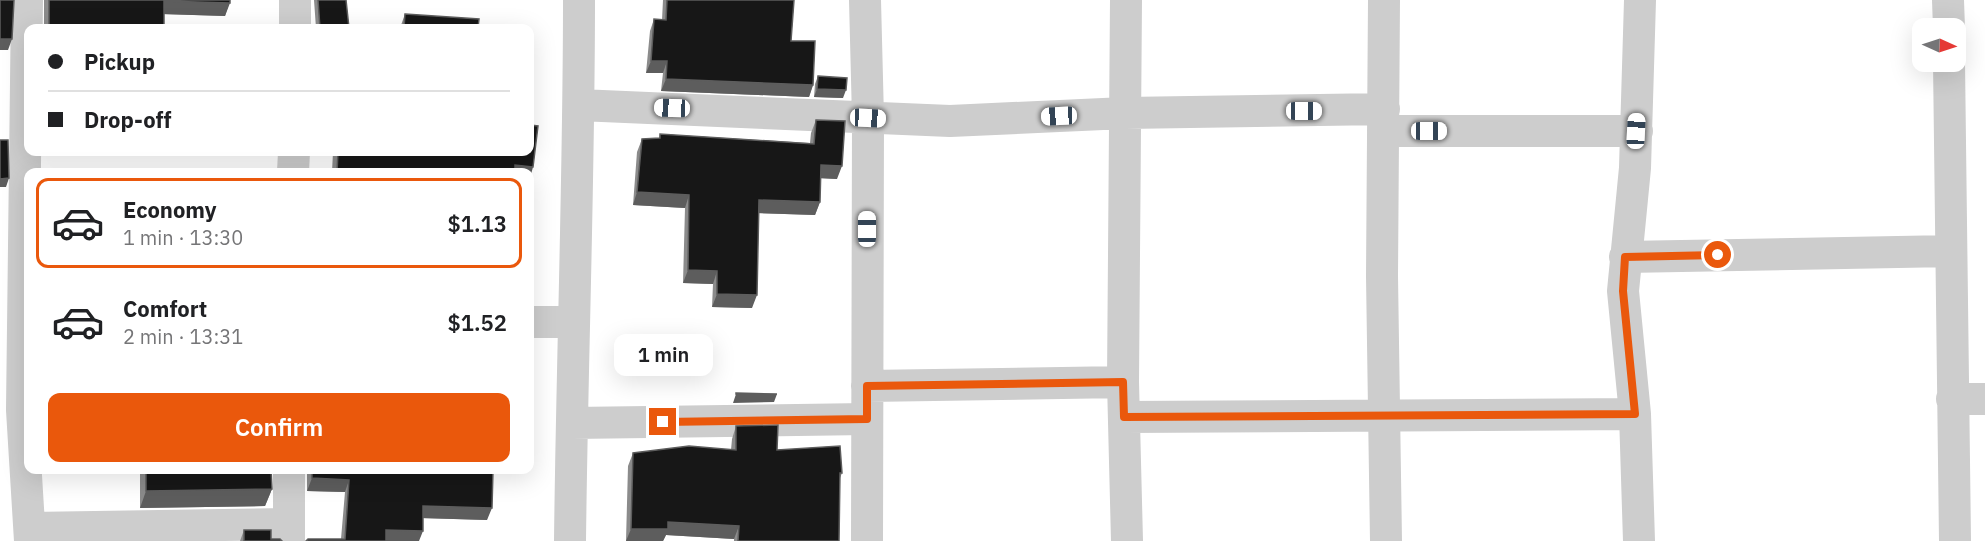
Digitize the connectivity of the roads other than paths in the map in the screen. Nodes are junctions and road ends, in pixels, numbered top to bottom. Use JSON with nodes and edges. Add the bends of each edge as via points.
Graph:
{"nodes":[{"id":1,"x":27,"y":0,"type":"edge"},
{"id":2,"x":295,"y":0,"type":"edge"},
{"id":3,"x":579,"y":0,"type":"edge"},
{"id":4,"x":865,"y":0,"type":"edge"},
{"id":5,"x":1126,"y":0,"type":"edge"},
{"id":6,"x":1384,"y":0,"type":"edge"},
{"id":7,"x":1640,"y":0,"type":"edge"},
{"id":8,"x":1948,"y":0,"type":"edge"},
{"id":9,"x":1948,"y":18,"type":"edge"},
{"id":10,"x":27,"y":24,"type":"edge"},
{"id":11,"x":295,"y":24,"type":"edge"},
{"id":12,"x":1949,"y":72,"type":"edge"},
{"id":13,"x":579,"y":105,"type":"junction"},
{"id":14,"x":1125,"y":113,"type":"junction"},
{"id":15,"x":868,"y":118,"type":"junction"},
{"id":16,"x":1384,"y":120,"type":"junction"},
{"id":17,"x":24,"y":127,"type":"edge"},
{"id":18,"x":1636,"y":131,"type":"junction"},
{"id":19,"x":11,"y":219,"type":"edge"},
{"id":20,"x":1951,"y":251,"type":"junction"},
{"id":21,"x":1625,"y":257,"type":"junction"},
{"id":22,"x":534,"y":322,"type":"edge"},
{"id":23,"x":573,"y":322,"type":"junction"},
{"id":24,"x":1123,"y":382,"type":"junction"},
{"id":25,"x":867,"y":386,"type":"junction"},
{"id":26,"x":1952,"y":399,"type":"junction"},
{"id":27,"x":1985,"y":399,"type":"edge"},
{"id":28,"x":11,"y":410,"type":"edge"},
{"id":29,"x":1635,"y":414,"type":"junction"},
{"id":30,"x":1383,"y":415,"type":"junction"},
{"id":31,"x":1124,"y":417,"type":"junction"},
{"id":32,"x":867,"y":419,"type":"junction"},
{"id":33,"x":572,"y":423,"type":"junction"},
{"id":34,"x":289,"y":474,"type":"edge"},
{"id":35,"x":288,"y":532,"type":"edge"},
{"id":36,"x":30,"y":535,"type":"edge"},
{"id":37,"x":570,"y":541,"type":"edge"},
{"id":38,"x":867,"y":541,"type":"edge"},
{"id":39,"x":1127,"y":541,"type":"edge"},
{"id":40,"x":1386,"y":541,"type":"edge"},
{"id":41,"x":1639,"y":541,"type":"edge"},
{"id":42,"x":1955,"y":541,"type":"edge"}],
"edges":[{"from":1,"to":10,"type":"street"},
{"from":2,"to":11,"type":"street"},
{"from":3,"to":13,"type":"street"},
{"from":4,"to":15,"type":"street"},
{"from":5,"to":14,"type":"street"},
{"from":6,"to":16,"type":"street"},
{"from":7,"to":18,"type":"street"},
{"from":8,"to":9,"type":"street"},
{"from":12,"to":20,"type":"street"},
{"from":13,"to":15,"type":"street"},
{"from":13,"to":23,"type":"street"},
{"from":14,"to":15,"type":"street","via":[[950,121]]},
{"from":14,"to":16,"type":"street"},
{"from":14,"to":24,"type":"street"},
{"from":15,"to":25,"type":"street"},
{"from":16,"to":18,"type":"street"},
{"from":16,"to":30,"type":"street"},
{"from":17,"to":19,"type":"street"},
{"from":18,"to":21,"type":"street"},
{"from":19,"to":28,"type":"street"},
{"from":20,"to":21,"type":"street"},
{"from":20,"to":26,"type":"street"},
{"from":21,"to":29,"type":"street","via":[[1623,291]]},
{"from":22,"to":23,"type":"street"},
{"from":23,"to":33,"type":"street"},
{"from":24,"to":25,"type":"street"},
{"from":24,"to":31,"type":"street"},
{"from":25,"to":32,"type":"street"},
{"from":26,"to":27,"type":"street"},
{"from":26,"to":42,"type":"street"},
{"from":28,"to":36,"type":"street"},
{"from":29,"to":30,"type":"street"},
{"from":29,"to":41,"type":"street"},
{"from":30,"to":31,"type":"street"},
{"from":30,"to":40,"type":"street"},
{"from":31,"to":39,"type":"street"},
{"from":32,"to":33,"type":"street"},
{"from":32,"to":38,"type":"street"},
{"from":33,"to":37,"type":"street"},
{"from":34,"to":35,"type":"street"},
{"from":35,"to":36,"type":"street"}]}
